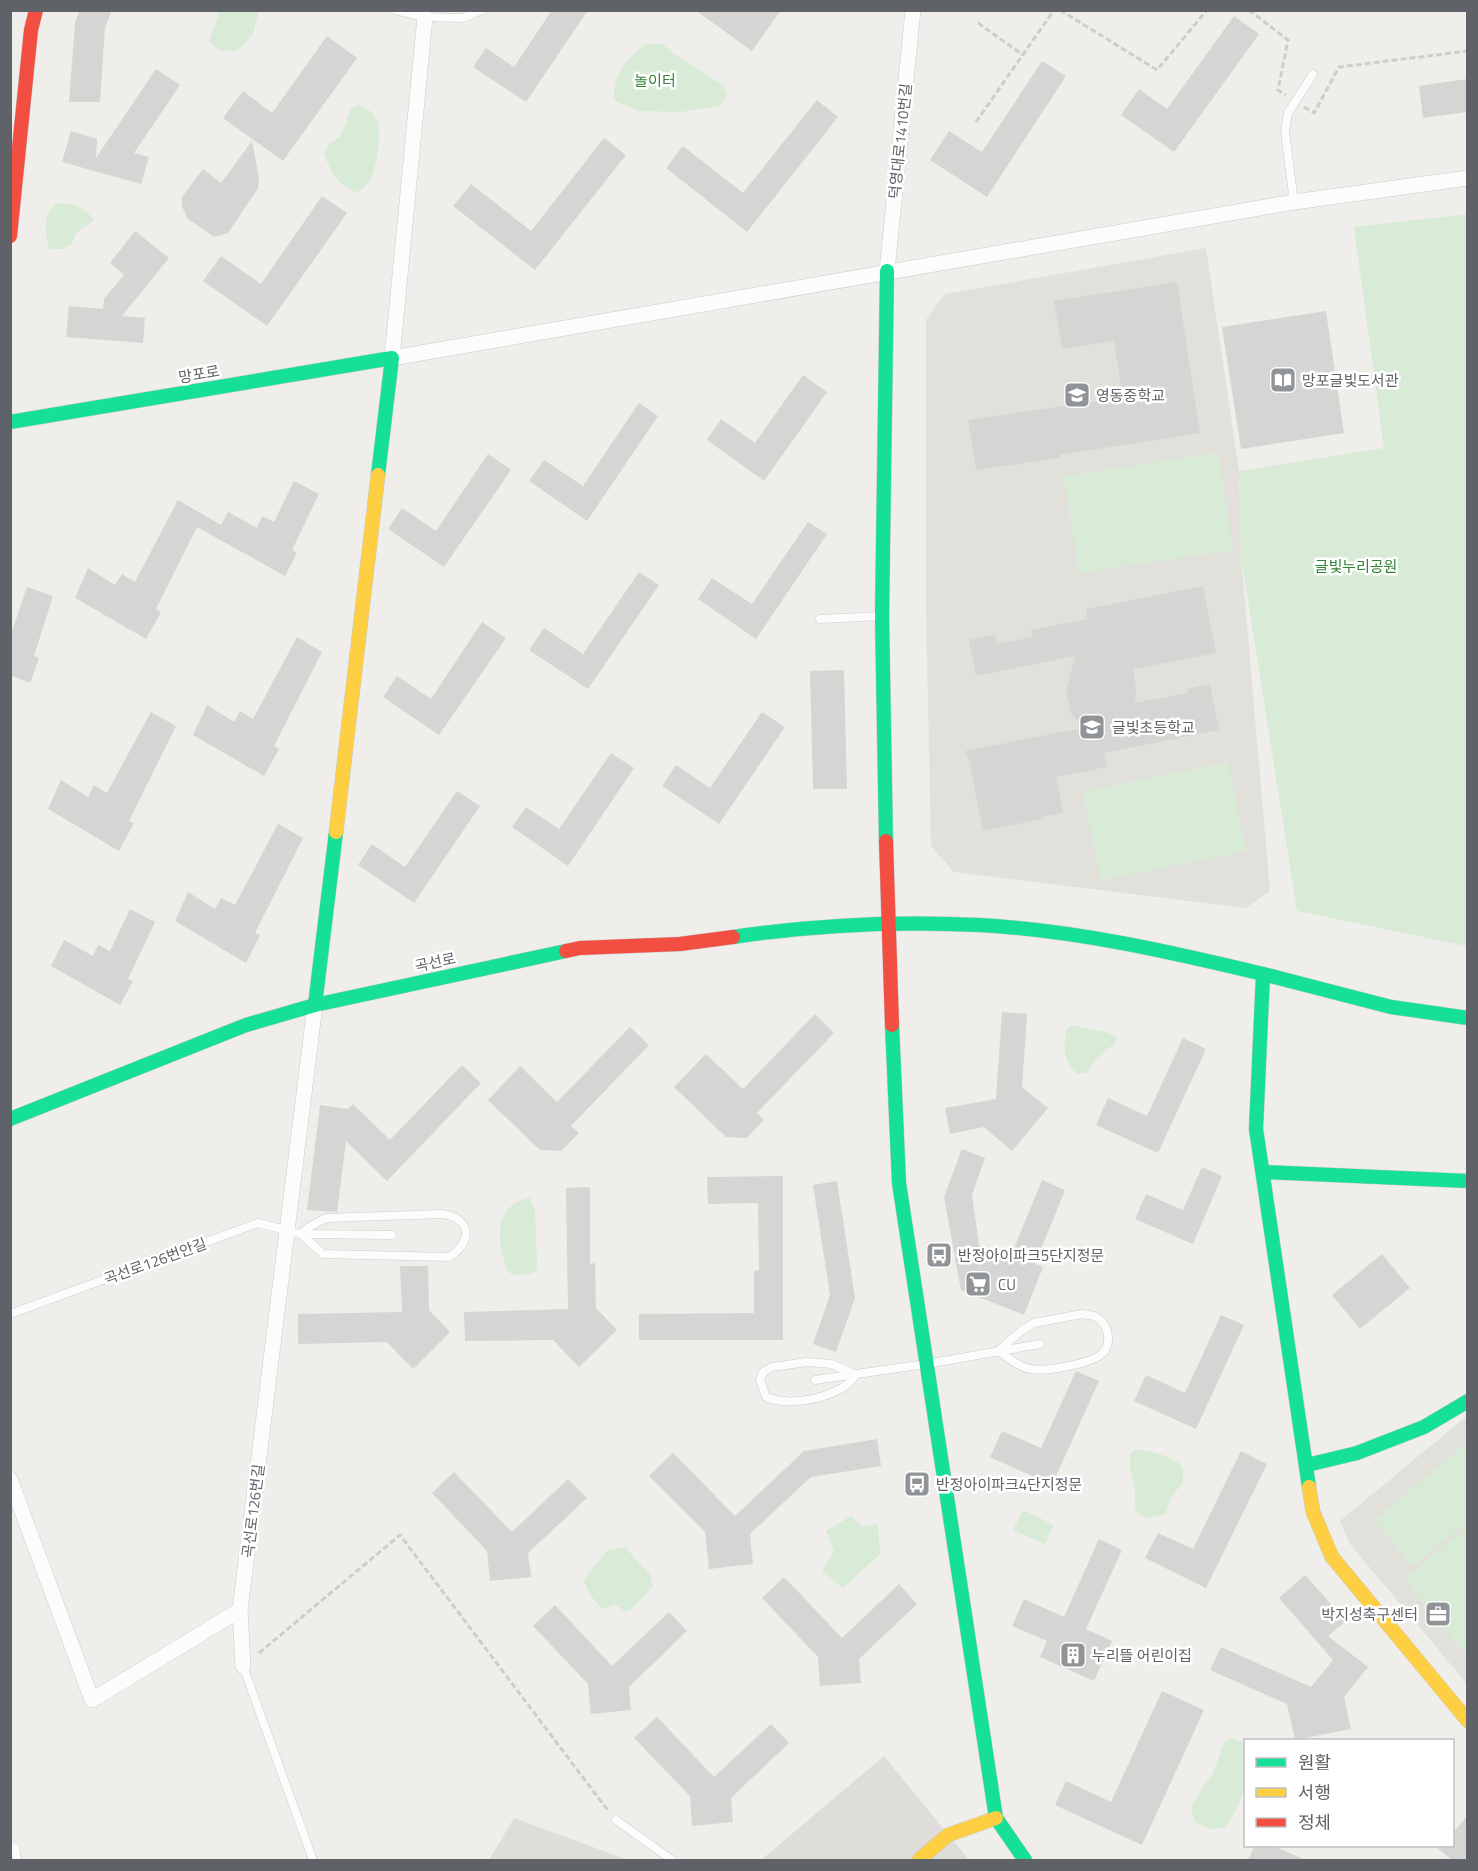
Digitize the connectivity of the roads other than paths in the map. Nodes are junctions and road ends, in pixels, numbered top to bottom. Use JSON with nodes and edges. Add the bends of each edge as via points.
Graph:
{"nodes":[{"id":1,"x":36,"y":10,"type":"edge"},
{"id":2,"x":395,"y":10,"type":"edge"},
{"id":3,"x":481,"y":10,"type":"edge"},
{"id":4,"x":913,"y":10,"type":"edge"},
{"id":5,"x":425,"y":17,"type":"junction"},
{"id":6,"x":1313,"y":74,"type":"dead end"},
{"id":7,"x":1467,"y":178,"type":"edge"},
{"id":8,"x":1294,"y":202,"type":"junction"},
{"id":9,"x":10,"y":236,"type":"edge"},
{"id":10,"x":887,"y":272,"type":"junction"},
{"id":11,"x":392,"y":358,"type":"junction"},
{"id":12,"x":10,"y":422,"type":"edge"},
{"id":13,"x":882,"y":616,"type":"junction"},
{"id":14,"x":820,"y":620,"type":"dead end"},
{"id":15,"x":886,"y":924,"type":"junction"},
{"id":16,"x":1263,"y":974,"type":"junction"},
{"id":17,"x":315,"y":1005,"type":"junction"},
{"id":18,"x":1467,"y":1018,"type":"edge"},
{"id":19,"x":10,"y":1119,"type":"edge"},
{"id":20,"x":1263,"y":1172,"type":"junction"},
{"id":21,"x":1467,"y":1181,"type":"edge"},
{"id":22,"x":292,"y":1233,"type":"junction"},
{"id":23,"x":392,"y":1235,"type":"dead end"},
{"id":24,"x":10,"y":1314,"type":"edge"},
{"id":25,"x":1040,"y":1344,"type":"dead end"},
{"id":26,"x":998,"y":1352,"type":"junction"},
{"id":27,"x":926,"y":1364,"type":"junction"},
{"id":28,"x":856,"y":1375,"type":"junction"},
{"id":29,"x":815,"y":1380,"type":"dead end"},
{"id":30,"x":1467,"y":1401,"type":"edge"},
{"id":31,"x":1307,"y":1465,"type":"junction"},
{"id":32,"x":10,"y":1479,"type":"edge"},
{"id":33,"x":240,"y":1610,"type":"junction"},
{"id":34,"x":243,"y":1666,"type":"joint"},
{"id":35,"x":1467,"y":1721,"type":"edge"},
{"id":36,"x":996,"y":1818,"type":"junction"},
{"id":37,"x":616,"y":1820,"type":"road end"},
{"id":38,"x":10,"y":1845,"type":"edge"},
{"id":39,"x":17,"y":1860,"type":"edge"},
{"id":40,"x":313,"y":1860,"type":"edge"},
{"id":41,"x":672,"y":1860,"type":"edge"},
{"id":42,"x":919,"y":1860,"type":"edge"},
{"id":43,"x":1025,"y":1860,"type":"edge"}],
"edges":[{"from":1,"to":9,"type":"street"},
{"from":2,"to":5,"type":"lane"},
{"from":3,"to":5,"type":"lane","via":[[462,18]]},
{"from":4,"to":10,"type":"street","name":"덕영대로1410번길"},
{"from":5,"to":11,"type":"street"},
{"from":6,"to":8,"type":"lane","via":[[1288,113],[1285,132]]},
{"from":7,"to":8,"type":"street"},
{"from":8,"to":10,"type":"street"},
{"from":10,"to":11,"type":"street"},
{"from":10,"to":13,"type":"street"},
{"from":11,"to":12,"type":"street","name":"망포로"},
{"from":11,"to":17,"type":"street"},
{"from":13,"to":14,"type":"lane"},
{"from":13,"to":15,"type":"street"},
{"from":15,"to":16,"type":"street","name":"곡선로","via":[[980,925],[1071,935]]},
{"from":15,"to":17,"type":"street","name":"곡선로","via":[[774,931],[680,944],[580,948]]},
{"from":15,"to":27,"type":"street","via":[[899,1183]]},
{"from":16,"to":18,"type":"street","name":"곡선로","via":[[1391,1007]]},
{"from":16,"to":20,"type":"street","via":[[1256,1128]]},
{"from":17,"to":19,"type":"street","name":"곡선로","via":[[246,1025]]},
{"from":17,"to":22,"type":"street","name":"곡선로126번길"},
{"from":20,"to":21,"type":"street"},
{"from":20,"to":31,"type":"street"},
{"from":22,"to":22,"type":"lane","via":[[326,1218],[442,1214],[459,1219],[466,1233],[462,1246],[449,1257],[323,1254]]},
{"from":22,"to":23,"type":"lane"},
{"from":22,"to":24,"type":"lane","name":"곡선로126번안길","via":[[258,1223]]},
{"from":22,"to":33,"type":"street","name":"곡선로126번길"},
{"from":25,"to":26,"type":"lane"},
{"from":26,"to":26,"type":"lane","via":[[1034,1323],[1082,1314],[1102,1322],[1107,1332],[1108,1345],[1102,1355],[1046,1369],[1029,1369]]},
{"from":26,"to":27,"type":"lane"},
{"from":27,"to":28,"type":"lane"},
{"from":27,"to":36,"type":"street"},
{"from":28,"to":28,"type":"lane","via":[[832,1364],[807,1362],[772,1367],[763,1372],[760,1380],[766,1397],[800,1401],[843,1388]]},
{"from":28,"to":29,"type":"lane"},
{"from":30,"to":31,"type":"street","via":[[1424,1427],[1357,1453]]},
{"from":31,"to":35,"type":"street","via":[[1313,1512],[1332,1557]]},
{"from":32,"to":33,"type":"street","via":[[92,1700]]},
{"from":33,"to":34,"type":"street","name":"곡선로126번길"},
{"from":34,"to":40,"type":"lane"},
{"from":36,"to":42,"type":"street","via":[[948,1835]]},
{"from":36,"to":43,"type":"street"},
{"from":37,"to":41,"type":"lane"},
{"from":38,"to":39,"type":"lane","via":[[15,1848]]}]}
